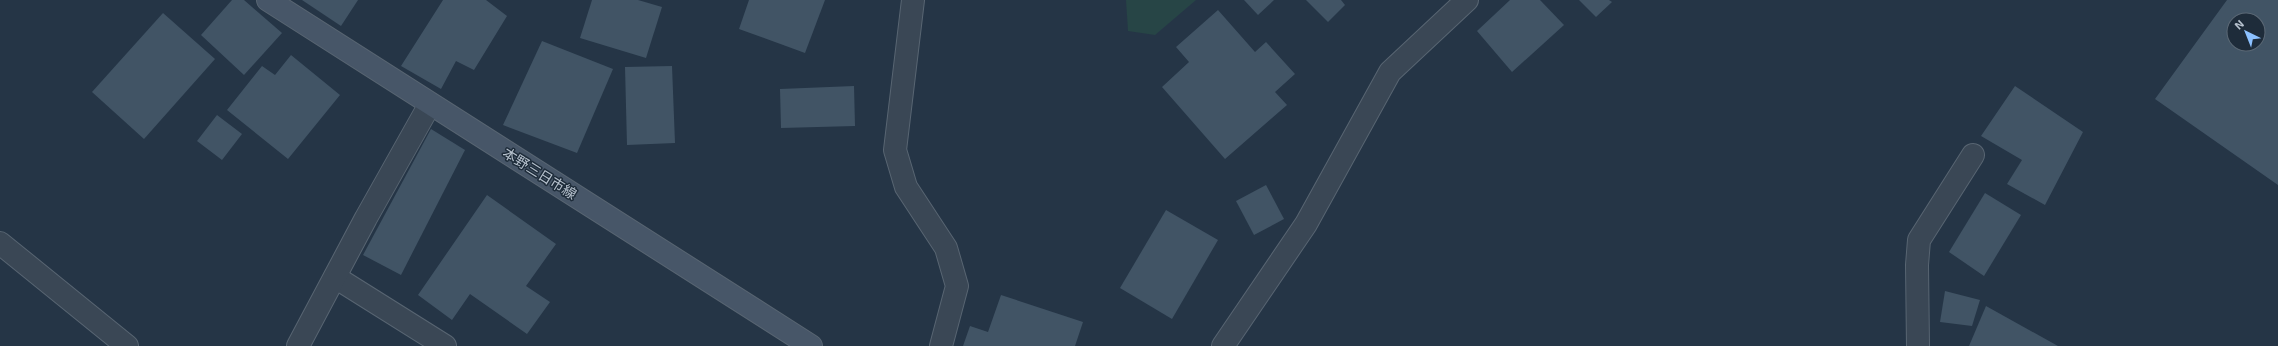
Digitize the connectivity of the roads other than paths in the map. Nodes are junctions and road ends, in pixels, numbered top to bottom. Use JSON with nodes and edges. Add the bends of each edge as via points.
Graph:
{"nodes":[{"id":1,"x":268,"y":0,"type":"edge"},
{"id":2,"x":913,"y":0,"type":"edge"},
{"id":3,"x":1468,"y":0,"type":"edge"},
{"id":4,"x":430,"y":104,"type":"junction"},
{"id":5,"x":1973,"y":155,"type":"dead end"},
{"id":6,"x":0,"y":244,"type":"edge"},
{"id":7,"x":335,"y":277,"type":"junction"},
{"id":8,"x":127,"y":346,"type":"edge"},
{"id":9,"x":298,"y":346,"type":"edge"},
{"id":10,"x":445,"y":346,"type":"edge"},
{"id":11,"x":812,"y":346,"type":"edge"},
{"id":12,"x":941,"y":346,"type":"edge"},
{"id":13,"x":1223,"y":346,"type":"edge"},
{"id":14,"x":1918,"y":346,"type":"edge"}],
"edges":[{"from":1,"to":4,"type":"main road","name":"本野三日市線"},
{"from":2,"to":12,"type":"street","via":[[895,150],[906,187],[946,248],[957,286]]},
{"from":3,"to":13,"type":"street","via":[[1390,72],[1306,224]]},
{"from":4,"to":7,"type":"street"},
{"from":4,"to":11,"type":"main road","name":"本野三日市線"},
{"from":5,"to":14,"type":"street","via":[[1919,240]]},
{"from":6,"to":8,"type":"street"},
{"from":7,"to":9,"type":"street"},
{"from":7,"to":10,"type":"street"}]}
